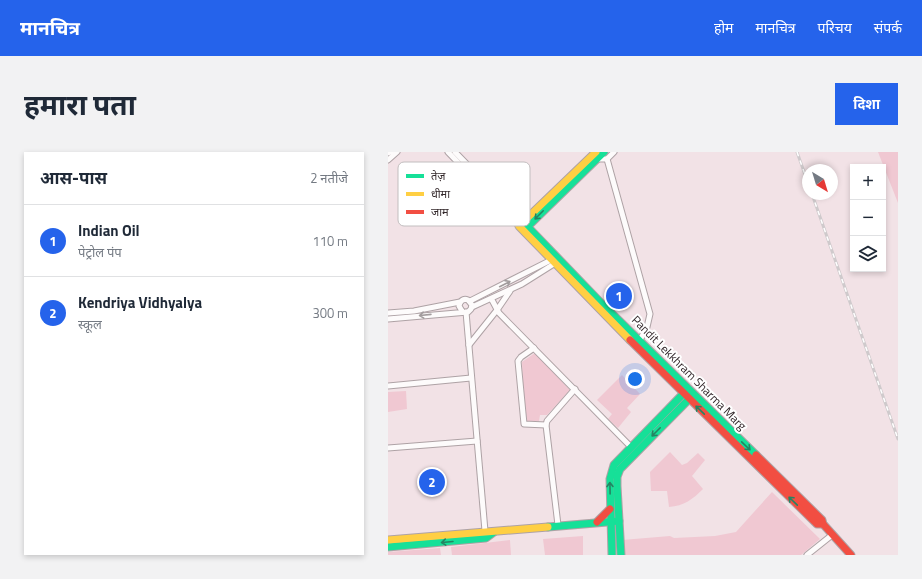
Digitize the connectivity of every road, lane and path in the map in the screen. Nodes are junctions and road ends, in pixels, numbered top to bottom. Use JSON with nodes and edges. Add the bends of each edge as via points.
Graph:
{"nodes":[{"id":1,"x":392,"y":152,"type":"edge"},
{"id":2,"x":398,"y":152,"type":"edge"},
{"id":3,"x":448,"y":152,"type":"edge"},
{"id":4,"x":455,"y":152,"type":"edge"},
{"id":5,"x":614,"y":152,"type":"edge"},
{"id":6,"x":388,"y":153,"type":"edge"},
{"id":7,"x":597,"y":155,"type":"edge"},
{"id":8,"x":606,"y":155,"type":"edge"},
{"id":9,"x":388,"y":160,"type":"edge"},
{"id":10,"x":458,"y":162,"type":"edge"},
{"id":11,"x":464,"y":162,"type":"edge"},
{"id":12,"x":530,"y":219,"type":"edge"},
{"id":13,"x":523,"y":226,"type":"edge"},
{"id":14,"x":555,"y":261,"type":"junction"},
{"id":15,"x":511,"y":290,"type":"junction"},
{"id":16,"x":492,"y":300,"type":"junction"},
{"id":17,"x":470,"y":301,"type":"junction"},
{"id":18,"x":460,"y":302,"type":"junction"},
{"id":19,"x":472,"y":307,"type":"junction"},
{"id":20,"x":497,"y":310,"type":"junction"},
{"id":21,"x":464,"y":312,"type":"junction"},
{"id":22,"x":388,"y":313,"type":"edge"},
{"id":23,"x":388,"y":319,"type":"edge"},
{"id":24,"x":640,"y":340,"type":"junction"},
{"id":25,"x":469,"y":345,"type":"junction"},
{"id":26,"x":534,"y":348,"type":"junction"},
{"id":27,"x":471,"y":378,"type":"junction"},
{"id":28,"x":388,"y":386,"type":"edge"},
{"id":29,"x":575,"y":389,"type":"junction"},
{"id":30,"x":688,"y":394,"type":"junction"},
{"id":31,"x":546,"y":425,"type":"junction"},
{"id":32,"x":478,"y":441,"type":"junction"},
{"id":33,"x":631,"y":447,"type":"junction"},
{"id":34,"x":388,"y":448,"type":"edge"},
{"id":35,"x":610,"y":509,"type":"junction"},
{"id":36,"x":610,"y":521,"type":"junction"},
{"id":37,"x":619,"y":521,"type":"junction"},
{"id":38,"x":597,"y":522,"type":"junction"},
{"id":39,"x":558,"y":526,"type":"junction"},
{"id":40,"x":485,"y":530,"type":"junction"},
{"id":41,"x":494,"y":532,"type":"junction"},
{"id":42,"x":832,"y":534,"type":"junction"},
{"id":43,"x":388,"y":540,"type":"edge"},
{"id":44,"x":388,"y":547,"type":"edge"},
{"id":45,"x":612,"y":555,"type":"edge"},
{"id":46,"x":621,"y":555,"type":"edge"},
{"id":47,"x":807,"y":555,"type":"edge"},
{"id":48,"x":851,"y":555,"type":"edge"}],
"edges":[{"from":1,"to":6,"type":"street"},
{"from":2,"to":9,"type":"street"},
{"from":3,"to":10,"type":"street"},
{"from":4,"to":11,"type":"street","name":"Pandit Lekkhram Sharma Marg"},
{"from":5,"to":8,"type":"street"},
{"from":7,"to":8,"type":"main road"},
{"from":7,"to":12,"type":"main road"},
{"from":8,"to":24,"type":"street","via":[[650,314]]},
{"from":13,"to":14,"type":"main road","name":"Pandit Lekkhram Sharma Marg"},
{"from":14,"to":15,"type":"street"},
{"from":17,"to":14,"type":"street","one_way":true},
{"from":14,"to":24,"type":"main road","name":"Pandit Lekkhram Sharma Marg"},
{"from":14,"to":30,"type":"main road","name":"Pandit Lekkhram Sharma Marg"},
{"from":15,"to":16,"type":"street"},
{"from":15,"to":20,"type":"street"},
{"from":16,"to":19,"type":"street"},
{"from":16,"to":20,"type":"street"},
{"from":17,"to":18,"type":"street","via":[[466,299]]},
{"from":17,"to":19,"type":"street"},
{"from":18,"to":21,"type":"street","via":[[459,308]]},
{"from":18,"to":22,"type":"street"},
{"from":19,"to":21,"type":"street"},
{"from":20,"to":25,"type":"street"},
{"from":20,"to":26,"type":"street"},
{"from":21,"to":23,"type":"street","one_way":true},
{"from":21,"to":25,"type":"street"},
{"from":24,"to":30,"type":"main road","name":"Pandit Lekkhram Sharma Marg"},
{"from":25,"to":27,"type":"street"},
{"from":26,"to":29,"type":"street"},
{"from":26,"to":31,"type":"street","via":[[518,361],[524,424]]},
{"from":27,"to":28,"type":"street"},
{"from":27,"to":32,"type":"street"},
{"from":29,"to":31,"type":"street"},
{"from":29,"to":33,"type":"street"},
{"from":30,"to":33,"type":"main road"},
{"from":30,"to":37,"type":"main road","one_way":true,"via":[[620,469],[617,482]]},
{"from":30,"to":42,"type":"main road","name":"Pandit Lekkhram Sharma Marg","via":[[822,520]]},
{"from":31,"to":39,"type":"street"},
{"from":32,"to":34,"type":"street"},
{"from":32,"to":40,"type":"street"},
{"from":35,"to":33,"type":"main road","one_way":true,"via":[[611,472]]},
{"from":35,"to":36,"type":"main road"},
{"from":35,"to":38,"type":"main road"},
{"from":36,"to":37,"type":"main road"},
{"from":36,"to":38,"type":"main road"},
{"from":36,"to":45,"type":"main road"},
{"from":37,"to":46,"type":"main road"},
{"from":38,"to":39,"type":"main road"},
{"from":39,"to":41,"type":"main road"},
{"from":40,"to":41,"type":"main road"},
{"from":40,"to":43,"type":"main road"},
{"from":41,"to":44,"type":"main road","one_way":true,"via":[[486,538]]},
{"from":42,"to":47,"type":"street"},
{"from":42,"to":48,"type":"main road","name":"Pandit Lekkhram Sharma Marg"}]}
